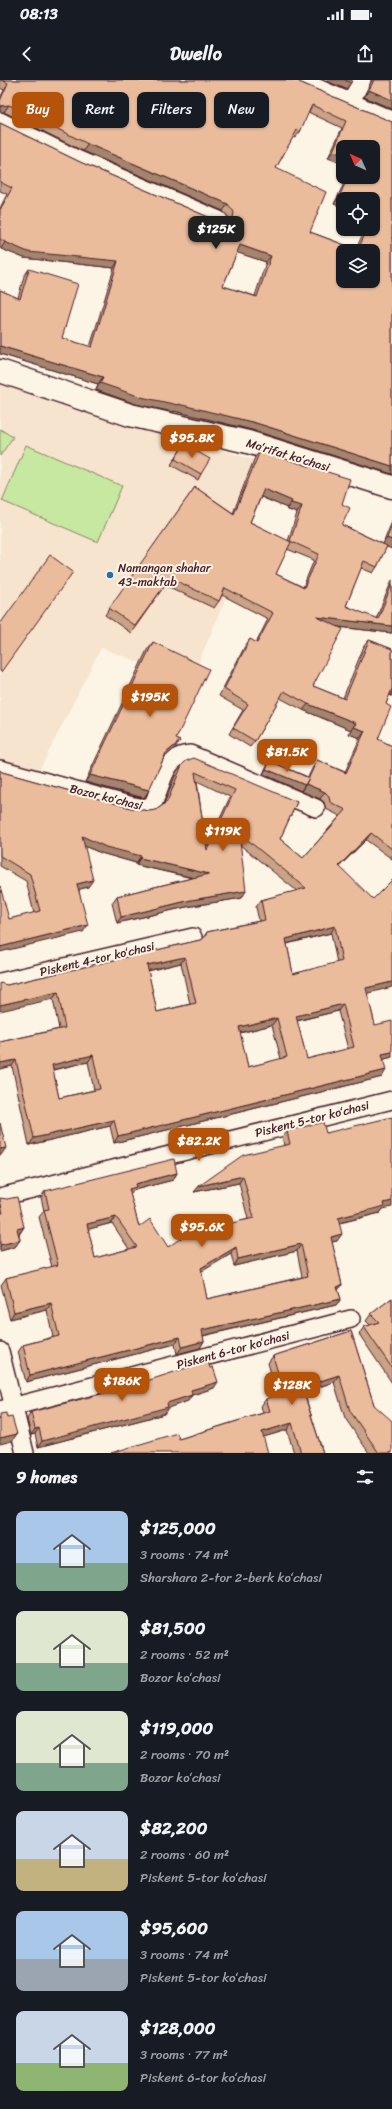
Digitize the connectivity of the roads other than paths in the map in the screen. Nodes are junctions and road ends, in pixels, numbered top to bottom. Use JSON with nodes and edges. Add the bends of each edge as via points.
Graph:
{"nodes":[{"id":1,"x":299,"y":80,"type":"edge"},
{"id":2,"x":362,"y":80,"type":"edge"},
{"id":3,"x":350,"y":103,"type":"junction"},
{"id":4,"x":392,"y":120,"type":"edge"},
{"id":5,"x":0,"y":121,"type":"edge"},
{"id":6,"x":219,"y":220,"type":"edge"},
{"id":7,"x":0,"y":371,"type":"edge"},
{"id":8,"x":392,"y":487,"type":"edge"},
{"id":9,"x":0,"y":769,"type":"edge"},
{"id":10,"x":316,"y":808,"type":"dead end"},
{"id":11,"x":193,"y":937,"type":"dead end"},
{"id":12,"x":0,"y":982,"type":"edge"},
{"id":13,"x":392,"y":1100,"type":"edge"},
{"id":14,"x":0,"y":1197,"type":"edge"},
{"id":15,"x":350,"y":1319,"type":"dead end"},
{"id":16,"x":0,"y":1351,"type":"edge"},
{"id":17,"x":7,"y":1408,"type":"edge"},
{"id":18,"x":25,"y":1453,"type":"edge"}],
"edges":[{"from":1,"to":3,"type":"street"},
{"from":2,"to":3,"type":"street"},
{"from":3,"to":4,"type":"street"},
{"from":5,"to":6,"type":"street","via":[[80,160]]},
{"from":7,"to":8,"type":"street","name":"Maʻrifat koʻchasi","via":[[130,415],[248,442]]},
{"from":9,"to":10,"type":"street","name":"Bozor koʻchasi","via":[[146,808],[153,804],[160,783],[174,759],[183,754],[190,754]]},
{"from":11,"to":12,"type":"street","name":"Piskent 4-tor koʻchasi"},
{"from":13,"to":14,"type":"street","name":"Piskent 5-tor koʻchasi"},
{"from":15,"to":17,"type":"street","name":"Piskent 6-tor koʻchasi"},
{"from":16,"to":17,"type":"street"},
{"from":17,"to":18,"type":"street"}]}
